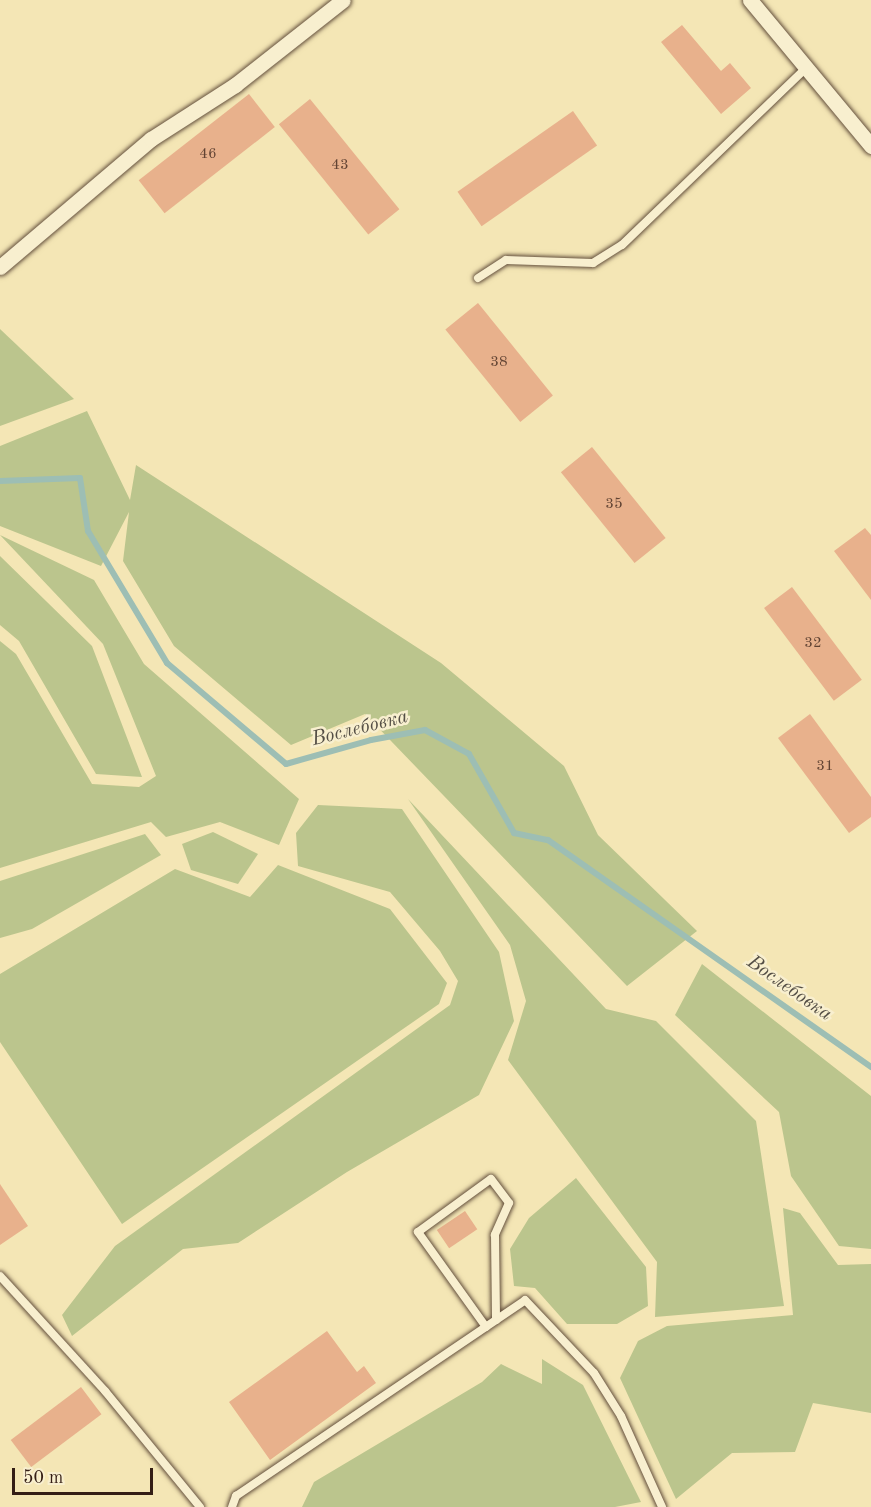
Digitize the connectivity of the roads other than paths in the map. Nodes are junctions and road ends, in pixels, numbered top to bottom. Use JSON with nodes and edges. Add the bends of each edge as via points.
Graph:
{"nodes":[{"id":1,"x":343,"y":0,"type":"edge"},
{"id":2,"x":750,"y":0,"type":"edge"},
{"id":3,"x":807,"y":67,"type":"junction"},
{"id":4,"x":871,"y":146,"type":"edge"},
{"id":5,"x":0,"y":267,"type":"edge"},
{"id":6,"x":478,"y":278,"type":"dead end"},
{"id":7,"x":0,"y":1276,"type":"edge"},
{"id":8,"x":496,"y":1320,"type":"junction"},
{"id":9,"x":486,"y":1327,"type":"junction"},
{"id":10,"x":201,"y":1507,"type":"edge"},
{"id":11,"x":232,"y":1507,"type":"edge"},
{"id":12,"x":662,"y":1507,"type":"edge"}],
"edges":[{"from":1,"to":5,"type":"street","via":[[235,85],[151,139]]},
{"from":2,"to":3,"type":"street"},
{"from":3,"to":4,"type":"street"},
{"from":3,"to":6,"type":"lane","via":[[622,244],[593,263],[506,260]]},
{"from":7,"to":10,"type":"lane","via":[[105,1391]]},
{"from":8,"to":9,"type":"lane"},
{"from":8,"to":9,"type":"lane","via":[[495,1235],[509,1203],[491,1179],[418,1232]]},
{"from":8,"to":12,"type":"lane","via":[[525,1300],[594,1373],[621,1416]]},
{"from":9,"to":11,"type":"lane","via":[[236,1496]]}]}
